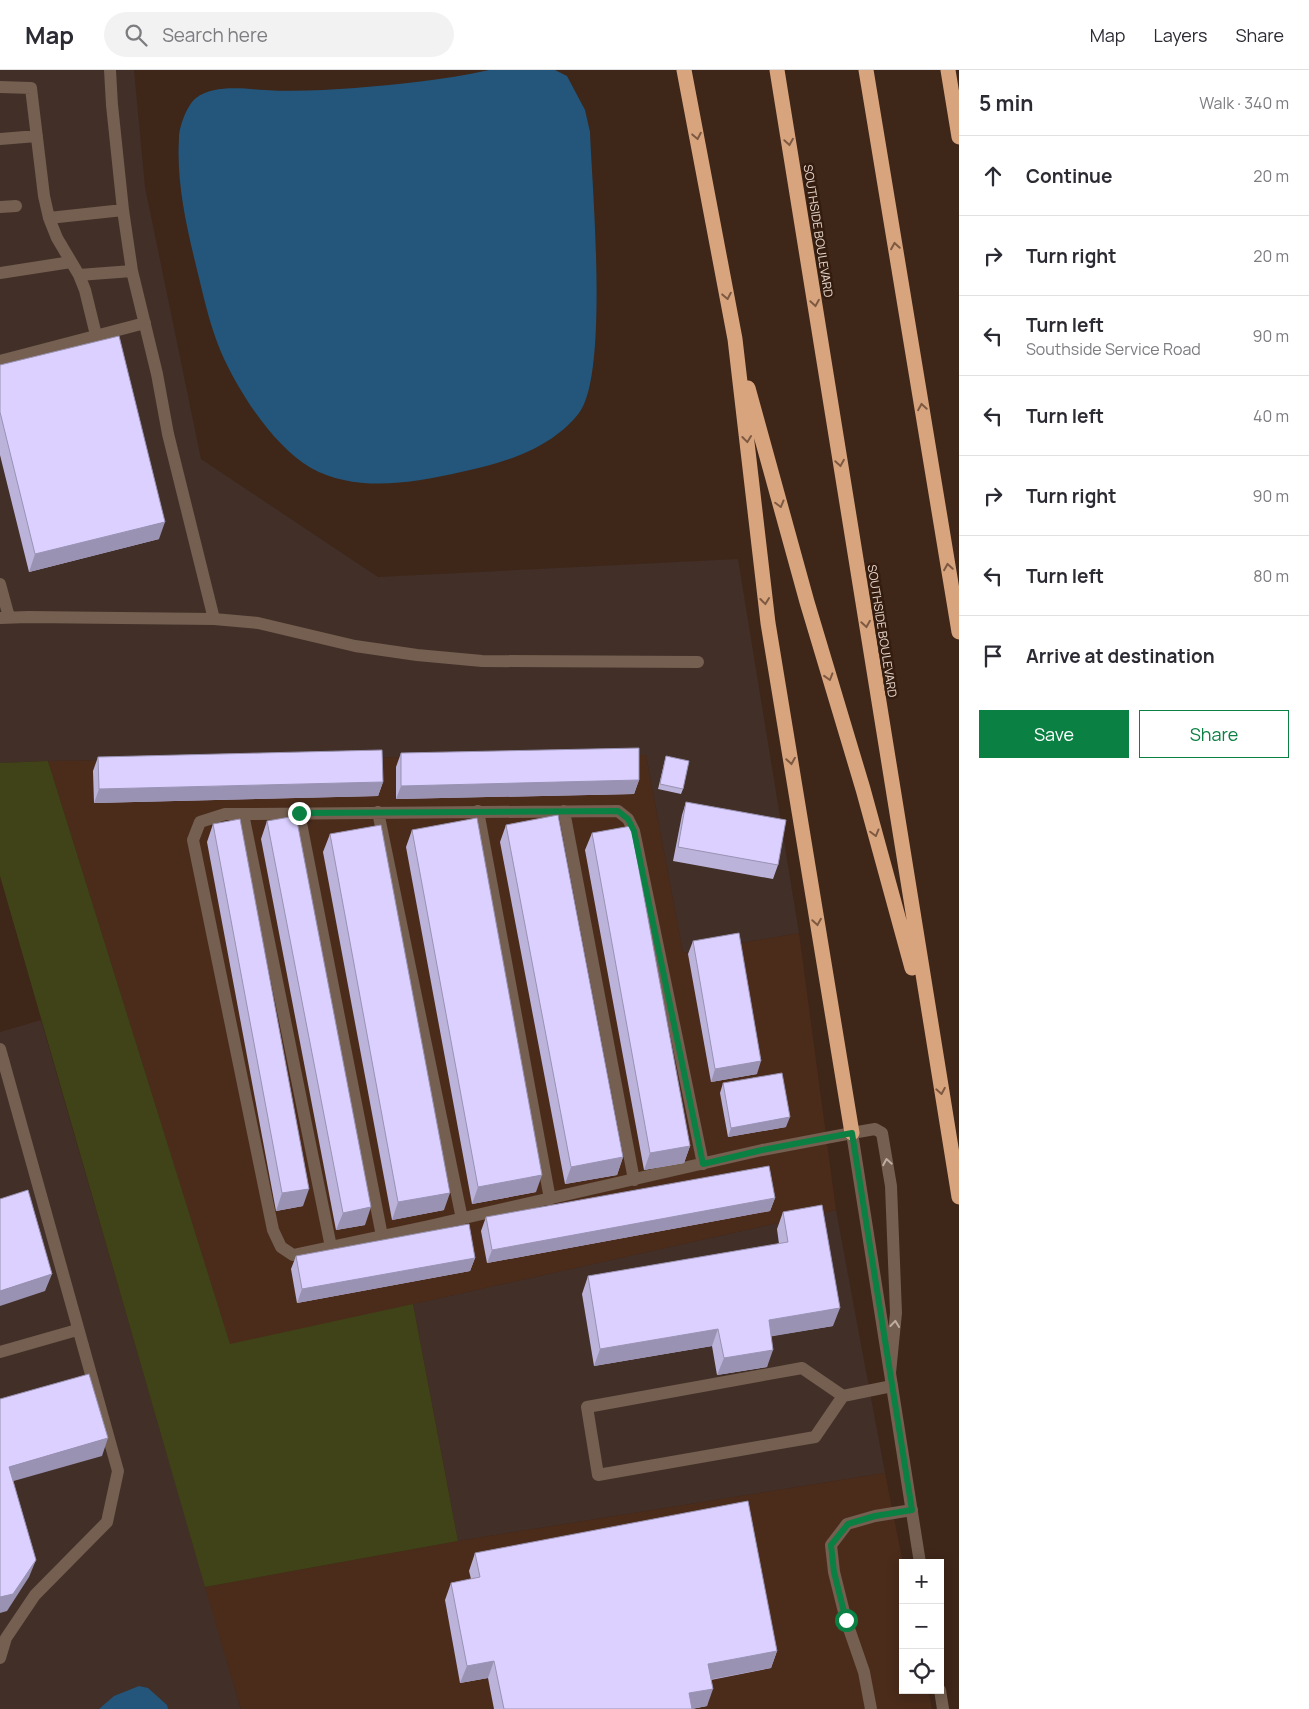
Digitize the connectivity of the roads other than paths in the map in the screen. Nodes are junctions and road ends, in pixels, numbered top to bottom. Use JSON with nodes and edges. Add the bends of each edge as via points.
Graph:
{"nodes":[{"id":1,"x":110,"y":70,"type":"edge"},
{"id":2,"x":679,"y":70,"type":"edge"},
{"id":3,"x":684,"y":70,"type":"edge"},
{"id":4,"x":692,"y":70,"type":"edge"},
{"id":5,"x":777,"y":70,"type":"edge"},
{"id":6,"x":948,"y":70,"type":"edge"},
{"id":7,"x":866,"y":74,"type":"edge"},
{"id":8,"x":0,"y":87,"type":"edge"},
{"id":9,"x":688,"y":88,"type":"junction"},
{"id":10,"x":37,"y":136,"type":"junction"},
{"id":11,"x":959,"y":137,"type":"edge"},
{"id":12,"x":0,"y":139,"type":"edge"},
{"id":13,"x":16,"y":206,"type":"dead end"},
{"id":14,"x":0,"y":208,"type":"edge"},
{"id":15,"x":123,"y":210,"type":"junction"},
{"id":16,"x":49,"y":218,"type":"junction"},
{"id":17,"x":71,"y":262,"type":"junction"},
{"id":18,"x":132,"y":271,"type":"junction"},
{"id":19,"x":0,"y":273,"type":"edge"},
{"id":20,"x":79,"y":275,"type":"junction"},
{"id":21,"x":145,"y":324,"type":"junction"},
{"id":22,"x":96,"y":335,"type":"junction"},
{"id":23,"x":735,"y":339,"type":"junction"},
{"id":24,"x":0,"y":362,"type":"edge"},
{"id":25,"x":0,"y":584,"type":"edge"},
{"id":26,"x":5,"y":618,"type":"edge"},
{"id":27,"x":214,"y":619,"type":"junction"},
{"id":28,"x":959,"y":632,"type":"edge"},
{"id":29,"x":698,"y":662,"type":"dead end"},
{"id":30,"x":478,"y":811,"type":"junction"},
{"id":31,"x":564,"y":811,"type":"junction"},
{"id":32,"x":378,"y":812,"type":"junction"},
{"id":33,"x":299,"y":813,"type":"junction"},
{"id":34,"x":243,"y":814,"type":"junction"},
{"id":35,"x":933,"y":1042,"type":"junction"},
{"id":36,"x":0,"y":1049,"type":"edge"},
{"id":37,"x":2,"y":1064,"type":"edge"},
{"id":38,"x":852,"y":1133,"type":"junction"},
{"id":39,"x":703,"y":1164,"type":"junction"},
{"id":40,"x":634,"y":1180,"type":"junction"},
{"id":41,"x":959,"y":1197,"type":"edge"},
{"id":42,"x":550,"y":1199,"type":"junction"},
{"id":43,"x":462,"y":1219,"type":"junction"},
{"id":44,"x":382,"y":1236,"type":"junction"},
{"id":45,"x":331,"y":1247,"type":"junction"},
{"id":46,"x":77,"y":1330,"type":"junction"},
{"id":47,"x":0,"y":1352,"type":"edge"},
{"id":48,"x":890,"y":1373,"type":"junction"},
{"id":49,"x":892,"y":1386,"type":"junction"},
{"id":50,"x":843,"y":1396,"type":"junction"},
{"id":51,"x":912,"y":1510,"type":"junction"},
{"id":52,"x":919,"y":1559,"type":"edge"},
{"id":53,"x":0,"y":1658,"type":"edge"},
{"id":54,"x":941,"y":1694,"type":"edge"},
{"id":55,"x":871,"y":1709,"type":"edge"},
{"id":56,"x":943,"y":1709,"type":"edge"}],
"edges":[{"from":1,"to":15,"type":"street"},
{"from":2,"to":9,"type":"highway"},
{"from":3,"to":9,"type":"highway"},
{"from":4,"to":9,"type":"highway"},
{"from":5,"to":35,"type":"highway","name":"SOUTHSIDE BOULEVARD","one_way":true},
{"from":6,"to":11,"type":"highway"},
{"from":28,"to":7,"type":"highway","one_way":true},
{"from":8,"to":10,"type":"street","via":[[31,88]]},
{"from":9,"to":23,"type":"highway","one_way":true},
{"from":10,"to":12,"type":"street"},
{"from":10,"to":16,"type":"street"},
{"from":13,"to":14,"type":"street"},
{"from":15,"to":16,"type":"street"},
{"from":15,"to":18,"type":"street"},
{"from":16,"to":17,"type":"street"},
{"from":17,"to":19,"type":"street"},
{"from":17,"to":20,"type":"street"},
{"from":18,"to":20,"type":"street"},
{"from":18,"to":21,"type":"street"},
{"from":20,"to":22,"type":"street"},
{"from":21,"to":22,"type":"street"},
{"from":21,"to":27,"type":"street","via":[[170,443]]},
{"from":22,"to":24,"type":"street"},
{"from":23,"to":35,"type":"highway","one_way":true,"via":[[806,602],[863,789]]},
{"from":23,"to":38,"type":"highway","one_way":true,"via":[[768,623]]},
{"from":25,"to":26,"type":"street"},
{"from":26,"to":27,"type":"street"},
{"from":27,"to":29,"type":"street","via":[[258,623],[355,646],[482,661]]},
{"from":30,"to":31,"type":"street"},
{"from":30,"to":32,"type":"street"},
{"from":30,"to":42,"type":"street"},
{"from":31,"to":39,"type":"street","via":[[618,811],[628,819],[634,831]]},
{"from":31,"to":40,"type":"street"},
{"from":32,"to":33,"type":"street"},
{"from":32,"to":43,"type":"street"},
{"from":33,"to":34,"type":"street"},
{"from":33,"to":44,"type":"street"},
{"from":34,"to":45,"type":"street"},
{"from":34,"to":45,"type":"street","via":[[225,814],[200,822],[192,840],[272,1230],[281,1247],[293,1255]]},
{"from":35,"to":41,"type":"highway","name":"SOUTHSIDE BOULEVARD","one_way":true},
{"from":36,"to":37,"type":"street"},
{"from":37,"to":46,"type":"street"},
{"from":38,"to":39,"type":"street"},
{"from":38,"to":48,"type":"street"},
{"from":48,"to":38,"type":"street","one_way":true,"via":[[896,1313],[891,1186],[882,1132],[875,1129]]},
{"from":39,"to":40,"type":"street"},
{"from":40,"to":42,"type":"street"},
{"from":42,"to":43,"type":"street"},
{"from":43,"to":44,"type":"street"},
{"from":44,"to":45,"type":"street"},
{"from":46,"to":47,"type":"street"},
{"from":46,"to":53,"type":"street","via":[[118,1471],[107,1522],[35,1595],[6,1638]]},
{"from":48,"to":49,"type":"street"},
{"from":49,"to":50,"type":"street"},
{"from":49,"to":51,"type":"street"},
{"from":50,"to":50,"type":"street","via":[[814,1437],[598,1475],[587,1406],[802,1368]]},
{"from":51,"to":52,"type":"street"},
{"from":51,"to":55,"type":"street","via":[[848,1524],[831,1545],[834,1572],[864,1672]]},
{"from":54,"to":56,"type":"street"}]}
